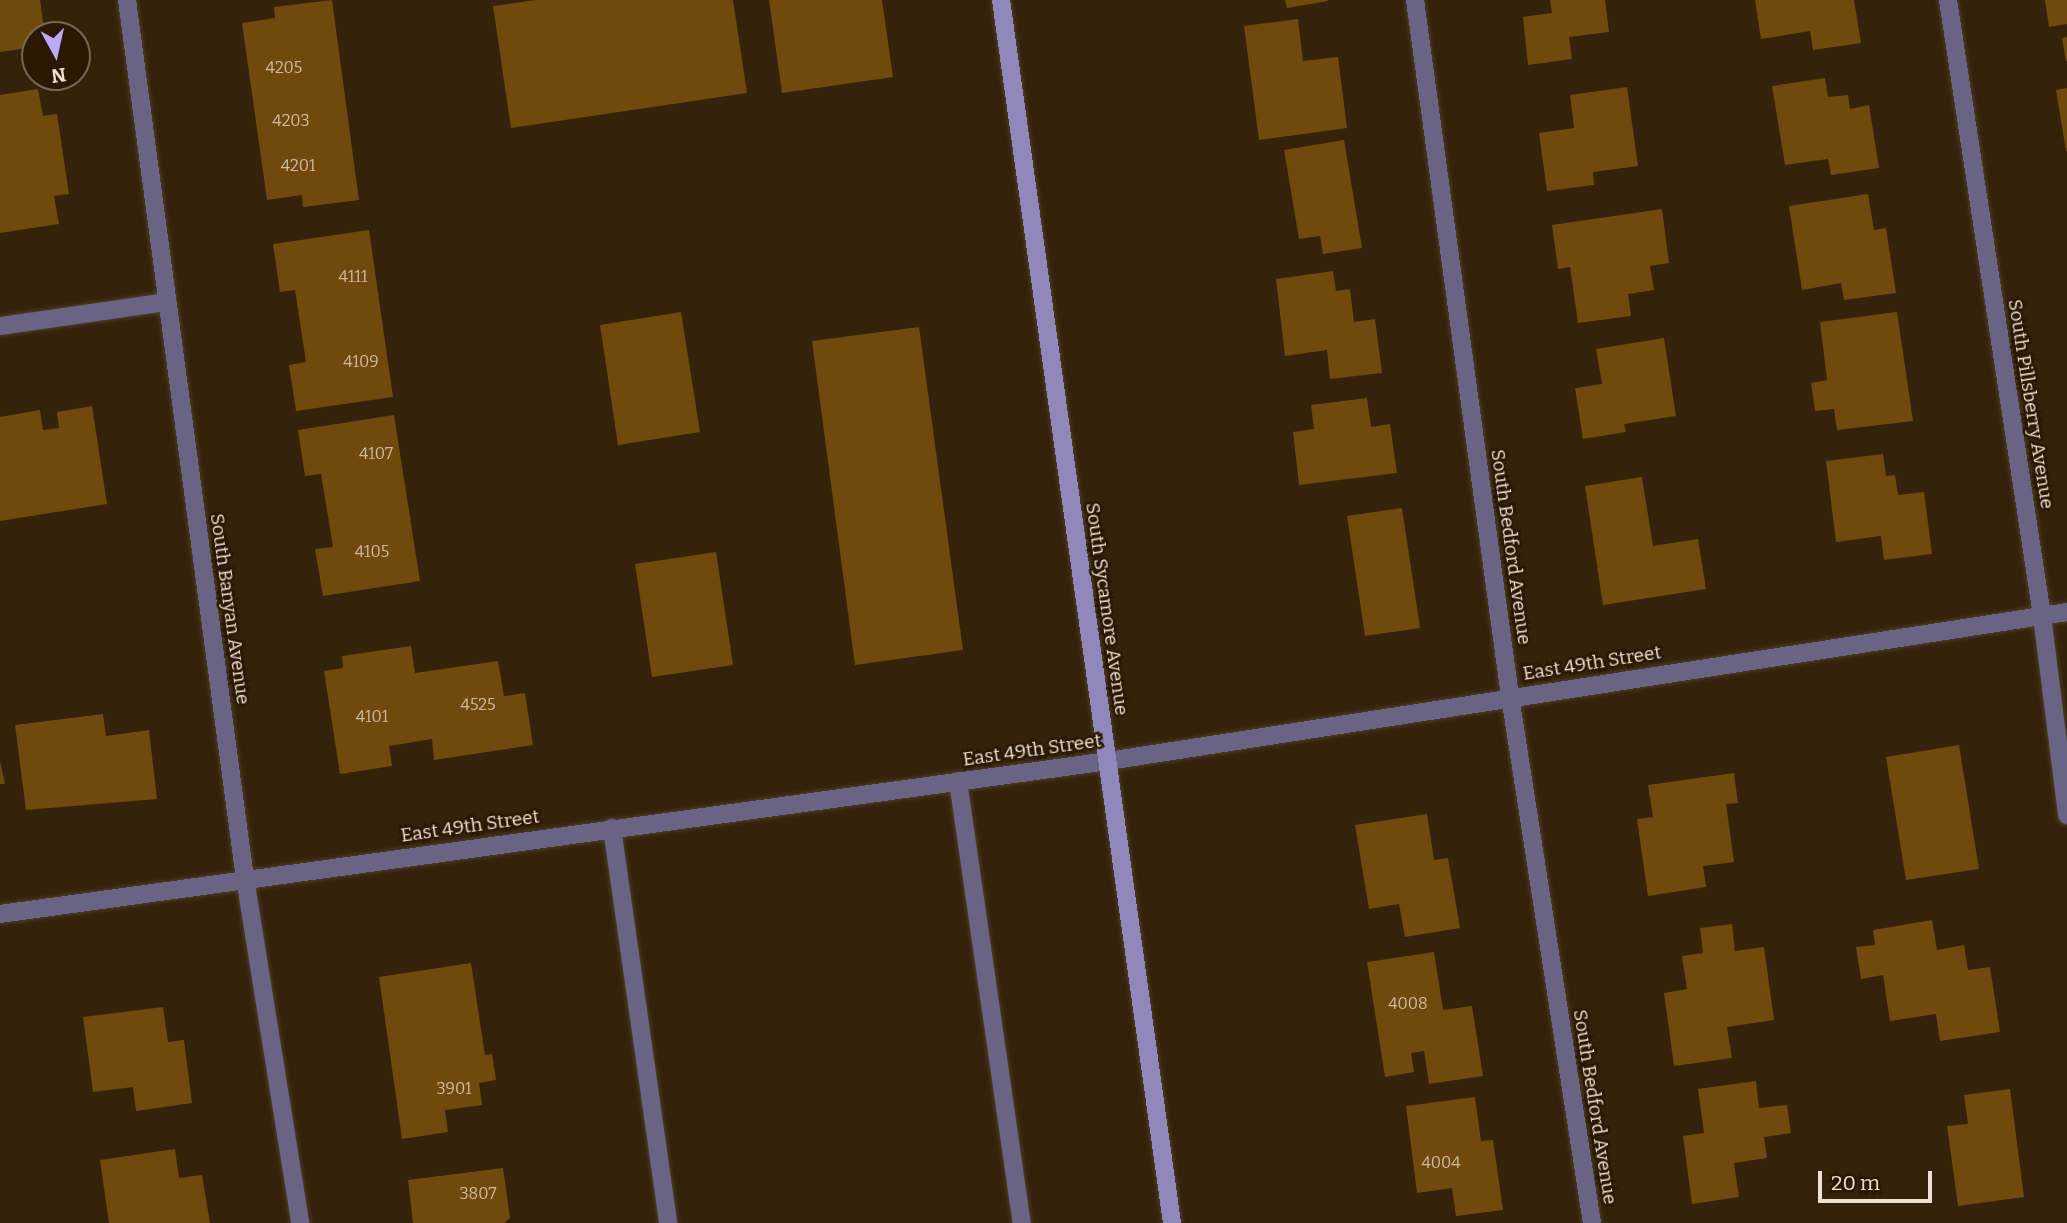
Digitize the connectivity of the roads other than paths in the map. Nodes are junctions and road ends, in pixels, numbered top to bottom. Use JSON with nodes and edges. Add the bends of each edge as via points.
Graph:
{"nodes":[{"id":1,"x":127,"y":0,"type":"edge"},
{"id":2,"x":1001,"y":0,"type":"edge"},
{"id":3,"x":1415,"y":0,"type":"edge"},
{"id":4,"x":1948,"y":0,"type":"edge"},
{"id":5,"x":167,"y":302,"type":"junction"},
{"id":6,"x":0,"y":326,"type":"edge"},
{"id":7,"x":2067,"y":612,"type":"edge"},
{"id":8,"x":2042,"y":616,"type":"junction"},
{"id":9,"x":1510,"y":696,"type":"junction"},
{"id":10,"x":1108,"y":761,"type":"junction"},
{"id":11,"x":958,"y":781,"type":"junction"},
{"id":12,"x":2067,"y":815,"type":"edge"},
{"id":13,"x":612,"y":828,"type":"junction"},
{"id":14,"x":245,"y":878,"type":"junction"},
{"id":15,"x":0,"y":914,"type":"edge"},
{"id":16,"x":300,"y":1223,"type":"edge"},
{"id":17,"x":668,"y":1223,"type":"edge"},
{"id":18,"x":1022,"y":1223,"type":"edge"},
{"id":19,"x":1172,"y":1223,"type":"edge"},
{"id":20,"x":1592,"y":1223,"type":"edge"}],
"edges":[{"from":1,"to":5,"type":"street","name":"South Banyan Avenue"},
{"from":2,"to":10,"type":"main road","name":"South Sycamore Avenue"},
{"from":3,"to":9,"type":"street","name":"South Bedford Avenue"},
{"from":4,"to":8,"type":"street","name":"South Pillsberry Avenue"},
{"from":5,"to":6,"type":"street"},
{"from":5,"to":14,"type":"street","name":"South Banyan Avenue"},
{"from":7,"to":8,"type":"street","name":"East 49th Street"},
{"from":8,"to":9,"type":"street","name":"East 49th Street"},
{"from":8,"to":12,"type":"street","name":"South Pillsberry Avenue"},
{"from":9,"to":10,"type":"street","name":"East 49th Street"},
{"from":9,"to":20,"type":"street","name":"South Bedford Avenue"},
{"from":10,"to":11,"type":"street","name":"East 49th Street"},
{"from":10,"to":19,"type":"main road","name":"South Sycamore Avenue"},
{"from":11,"to":13,"type":"street","name":"East 49th Street"},
{"from":11,"to":18,"type":"street"},
{"from":13,"to":14,"type":"street","name":"East 49th Street"},
{"from":13,"to":17,"type":"street"},
{"from":14,"to":15,"type":"street","name":"East 49th Street"},
{"from":14,"to":16,"type":"street","name":"South Banyan Avenue"}]}
